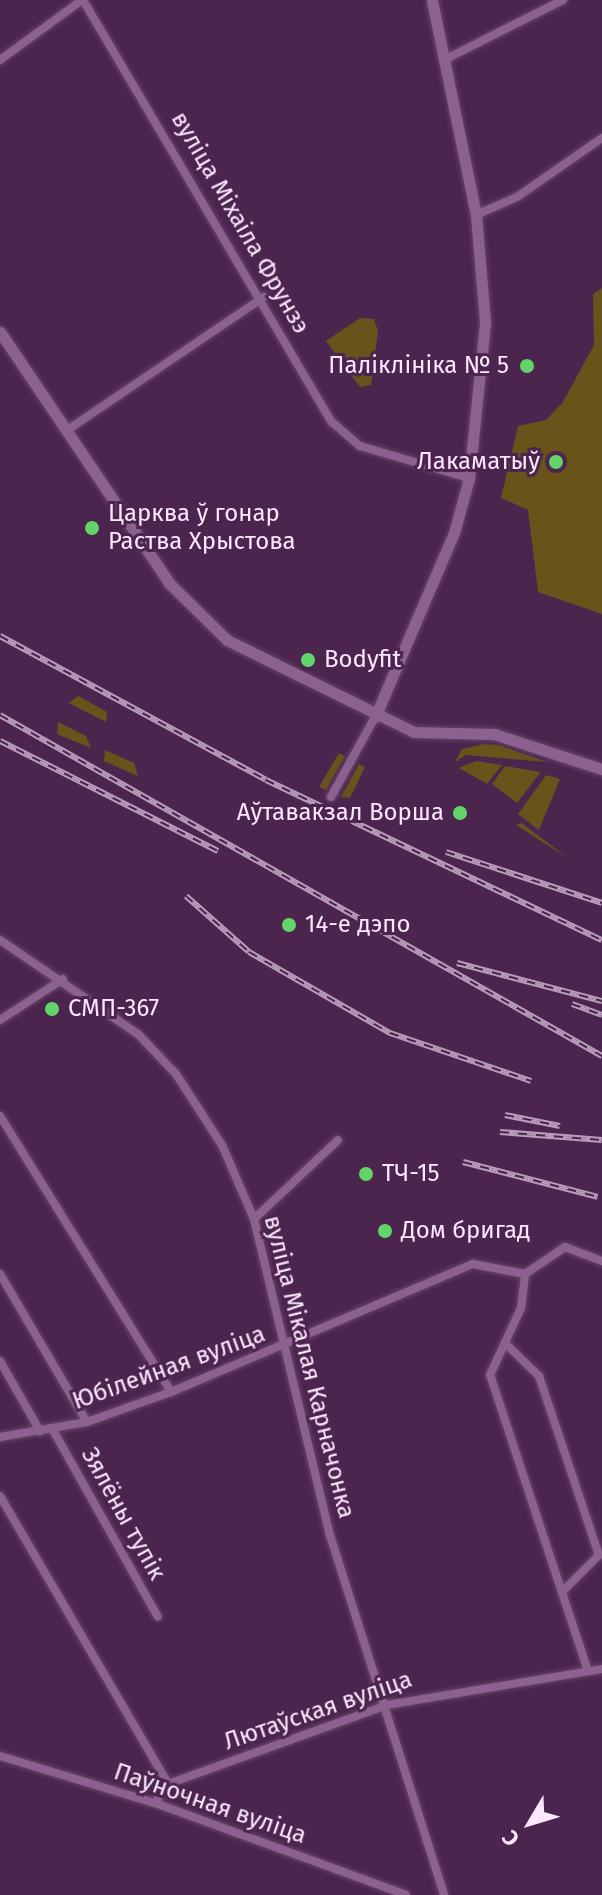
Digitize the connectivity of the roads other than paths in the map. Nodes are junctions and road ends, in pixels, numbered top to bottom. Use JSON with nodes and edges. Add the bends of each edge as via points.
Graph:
{"nodes":[{"id":1,"x":83,"y":0,"type":"edge"},
{"id":2,"x":432,"y":0,"type":"edge"},
{"id":3,"x":563,"y":0,"type":"edge"},
{"id":4,"x":446,"y":59,"type":"junction"},
{"id":5,"x":0,"y":60,"type":"edge"},
{"id":6,"x":602,"y":138,"type":"edge"},
{"id":7,"x":476,"y":215,"type":"junction"},
{"id":8,"x":264,"y":297,"type":"junction"},
{"id":9,"x":0,"y":332,"type":"edge"},
{"id":10,"x":66,"y":431,"type":"junction"},
{"id":11,"x":469,"y":478,"type":"junction"},
{"id":12,"x":375,"y":717,"type":"junction"},
{"id":13,"x":602,"y":769,"type":"edge"},
{"id":14,"x":331,"y":797,"type":"dead end"},
{"id":15,"x":0,"y":940,"type":"edge"},
{"id":16,"x":63,"y":979,"type":"junction"},
{"id":17,"x":0,"y":1020,"type":"edge"},
{"id":18,"x":0,"y":1116,"type":"edge"},
{"id":19,"x":338,"y":1140,"type":"dead end"},
{"id":20,"x":254,"y":1219,"type":"junction"},
{"id":21,"x":602,"y":1261,"type":"edge"},
{"id":22,"x":0,"y":1274,"type":"edge"},
{"id":23,"x":525,"y":1274,"type":"junction"},
{"id":24,"x":507,"y":1345,"type":"junction"},
{"id":25,"x":282,"y":1348,"type":"junction"},
{"id":26,"x":0,"y":1361,"type":"edge"},
{"id":27,"x":171,"y":1392,"type":"junction"},
{"id":28,"x":87,"y":1422,"type":"junction"},
{"id":29,"x":53,"y":1430,"type":"junction"},
{"id":30,"x":40,"y":1431,"type":"junction"},
{"id":31,"x":0,"y":1437,"type":"edge"},
{"id":32,"x":0,"y":1496,"type":"edge"},
{"id":33,"x":562,"y":1592,"type":"junction"},
{"id":34,"x":158,"y":1617,"type":"dead end"},
{"id":35,"x":602,"y":1669,"type":"edge"},
{"id":36,"x":588,"y":1671,"type":"junction"},
{"id":37,"x":387,"y":1705,"type":"junction"},
{"id":38,"x":0,"y":1756,"type":"edge"},
{"id":39,"x":168,"y":1784,"type":"junction"},
{"id":40,"x":155,"y":1803,"type":"junction"},
{"id":41,"x":444,"y":1894,"type":"edge"},
{"id":42,"x":406,"y":1895,"type":"edge"},
{"id":43,"x":437,"y":1895,"type":"edge"}],
"edges":[{"from":1,"to":5,"type":"street"},
{"from":1,"to":8,"type":"street","name":"вуліца Міхаіла Фрунзэ"},
{"from":2,"to":4,"type":"street"},
{"from":3,"to":4,"type":"street"},
{"from":4,"to":7,"type":"street"},
{"from":6,"to":7,"type":"street","via":[[517,197]]},
{"from":7,"to":11,"type":"street","via":[[485,322]]},
{"from":8,"to":10,"type":"street"},
{"from":8,"to":11,"type":"street","name":"вуліца Міхаіла Фрунзэ","via":[[343,435],[388,456]]},
{"from":9,"to":10,"type":"street"},
{"from":10,"to":12,"type":"street","via":[[169,583],[217,632]]},
{"from":11,"to":12,"type":"street","via":[[438,580]]},
{"from":12,"to":13,"type":"street","via":[[422,734],[494,734]]},
{"from":12,"to":14,"type":"street"},
{"from":15,"to":16,"type":"street","name":"вуліца Мікалая Карначонка"},
{"from":16,"to":17,"type":"street"},
{"from":16,"to":20,"type":"street","name":"вуліца Мікалая Карначонка","via":[[138,1034],[176,1074],[222,1145]]},
{"from":18,"to":27,"type":"street"},
{"from":19,"to":20,"type":"street"},
{"from":20,"to":25,"type":"street","name":"вуліца Мікалая Карначонка"},
{"from":21,"to":23,"type":"street","via":[[565,1247]]},
{"from":22,"to":28,"type":"street"},
{"from":23,"to":24,"type":"street"},
{"from":23,"to":25,"type":"street","name":"Юбілейная вуліца","via":[[473,1264]]},
{"from":24,"to":33,"type":"street","via":[[490,1375]]},
{"from":24,"to":33,"type":"street","via":[[539,1376],[599,1555]]},
{"from":25,"to":27,"type":"street","name":"Юбілейная вуліца"},
{"from":25,"to":37,"type":"street","name":"вуліца Мікалая Карначонка","via":[[330,1535]]},
{"from":26,"to":30,"type":"street"},
{"from":27,"to":28,"type":"street","name":"Юбілейная вуліца"},
{"from":28,"to":29,"type":"street","name":"Юбілейная вуліца"},
{"from":29,"to":30,"type":"street","name":"Юбілейная вуліца"},
{"from":29,"to":34,"type":"street","name":"Зялёны тупік"},
{"from":30,"to":31,"type":"street","name":"Юбілейная вуліца"},
{"from":32,"to":39,"type":"street"},
{"from":33,"to":36,"type":"street"},
{"from":35,"to":36,"type":"street","name":"Лютаўская вуліца"},
{"from":36,"to":37,"type":"street","name":"Лютаўская вуліца"},
{"from":37,"to":39,"type":"street","name":"Лютаўская вуліца"},
{"from":37,"to":41,"type":"street","name":"вуліца Мікалая Карначонка"},
{"from":38,"to":40,"type":"street","name":"Паўночная вуліца"},
{"from":39,"to":40,"type":"street"},
{"from":40,"to":42,"type":"street","name":"Паўночная вуліца"},
{"from":41,"to":43,"type":"street"}]}
